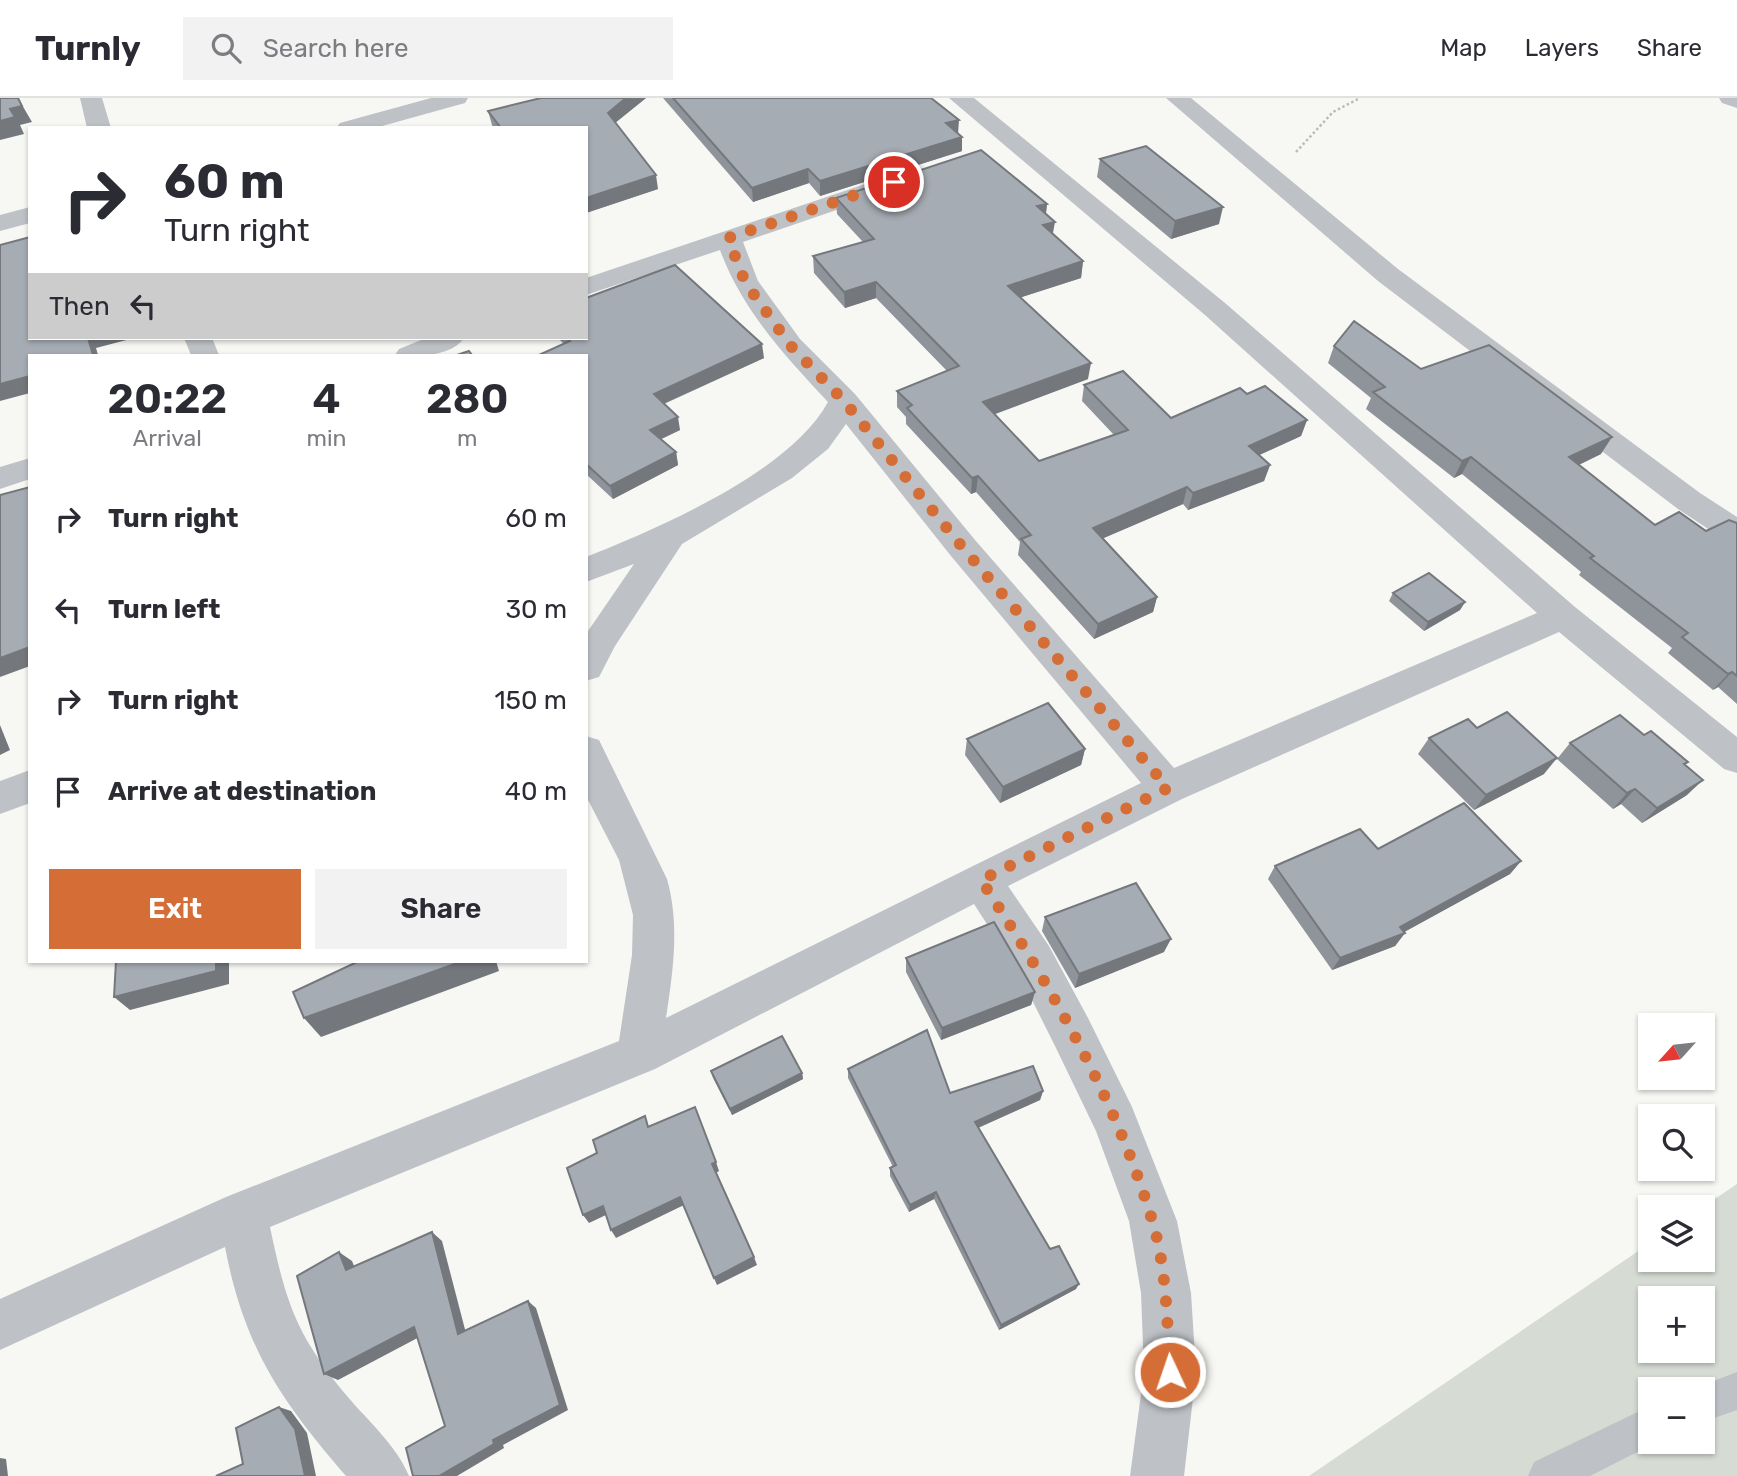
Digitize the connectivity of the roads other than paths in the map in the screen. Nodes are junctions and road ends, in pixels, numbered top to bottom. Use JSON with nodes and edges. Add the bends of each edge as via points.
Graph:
{"nodes":[{"id":1,"x":91,"y":98,"type":"edge"},
{"id":2,"x":457,"y":98,"type":"edge"},
{"id":3,"x":960,"y":98,"type":"edge"},
{"id":4,"x":1177,"y":98,"type":"edge"},
{"id":5,"x":1730,"y":98,"type":"edge"},
{"id":6,"x":1737,"y":101,"type":"edge"},
{"id":7,"x":98,"y":126,"type":"edge"},
{"id":8,"x":355,"y":126,"type":"edge"},
{"id":9,"x":906,"y":178,"type":"edge"},
{"id":10,"x":28,"y":216,"type":"edge"},
{"id":11,"x":0,"y":223,"type":"edge"},
{"id":12,"x":728,"y":238,"type":"junction"},
{"id":13,"x":588,"y":286,"type":"edge"},
{"id":14,"x":445,"y":340,"type":"edge"},
{"id":15,"x":410,"y":354,"type":"edge"},
{"id":16,"x":844,"y":401,"type":"junction"},
{"id":17,"x":28,"y":469,"type":"edge"},
{"id":18,"x":0,"y":478,"type":"edge"},
{"id":19,"x":1737,"y":532,"type":"edge"},
{"id":20,"x":670,"y":536,"type":"junction"},
{"id":21,"x":588,"y":569,"type":"edge"},
{"id":22,"x":1563,"y":616,"type":"junction"},
{"id":23,"x":588,"y":663,"type":"edge"},
{"id":24,"x":588,"y":755,"type":"edge"},
{"id":25,"x":1737,"y":758,"type":"edge"},
{"id":26,"x":28,"y":787,"type":"edge"},
{"id":27,"x":1168,"y":788,"type":"junction"},
{"id":28,"x":0,"y":797,"type":"edge"},
{"id":29,"x":981,"y":880,"type":"junction"},
{"id":30,"x":639,"y":1055,"type":"junction"},
{"id":31,"x":243,"y":1214,"type":"junction"},
{"id":32,"x":0,"y":1325,"type":"edge"},
{"id":33,"x":1737,"y":1391,"type":"edge"},
{"id":34,"x":1715,"y":1399,"type":"edge"},
{"id":35,"x":1638,"y":1432,"type":"edge"},
{"id":36,"x":382,"y":1476,"type":"edge"},
{"id":37,"x":1157,"y":1476,"type":"edge"},
{"id":38,"x":1548,"y":1476,"type":"edge"}],
"edges":[{"from":1,"to":7,"type":"street"},
{"from":2,"to":8,"type":"street"},
{"from":3,"to":22,"type":"street","via":[[1005,148],[1215,309]]},
{"from":4,"to":19,"type":"street","via":[[1388,275],[1689,501]]},
{"from":5,"to":6,"type":"street"},
{"from":9,"to":12,"type":"street"},
{"from":10,"to":11,"type":"street"},
{"from":12,"to":13,"type":"street"},
{"from":12,"to":16,"type":"street","via":[[745,282],[765,313]]},
{"from":14,"to":15,"type":"street"},
{"from":16,"to":20,"type":"street","via":[[817,442],[781,471]]},
{"from":16,"to":27,"type":"street"},
{"from":17,"to":18,"type":"street"},
{"from":20,"to":21,"type":"street"},
{"from":20,"to":23,"type":"street"},
{"from":22,"to":25,"type":"street"},
{"from":22,"to":27,"type":"street"},
{"from":24,"to":30,"type":"street","via":[[640,864],[652,900]]},
{"from":26,"to":28,"type":"street"},
{"from":27,"to":29,"type":"street"},
{"from":29,"to":30,"type":"street"},
{"from":29,"to":37,"type":"street","via":[[1034,960],[1072,1033],[1116,1124],[1153,1221],[1166,1293],[1170,1372]]},
{"from":30,"to":31,"type":"street"},
{"from":31,"to":32,"type":"street"},
{"from":31,"to":36,"type":"street","via":[[257,1283],[279,1343],[334,1422]]},
{"from":33,"to":34,"type":"lane"},
{"from":35,"to":38,"type":"lane"}]}
